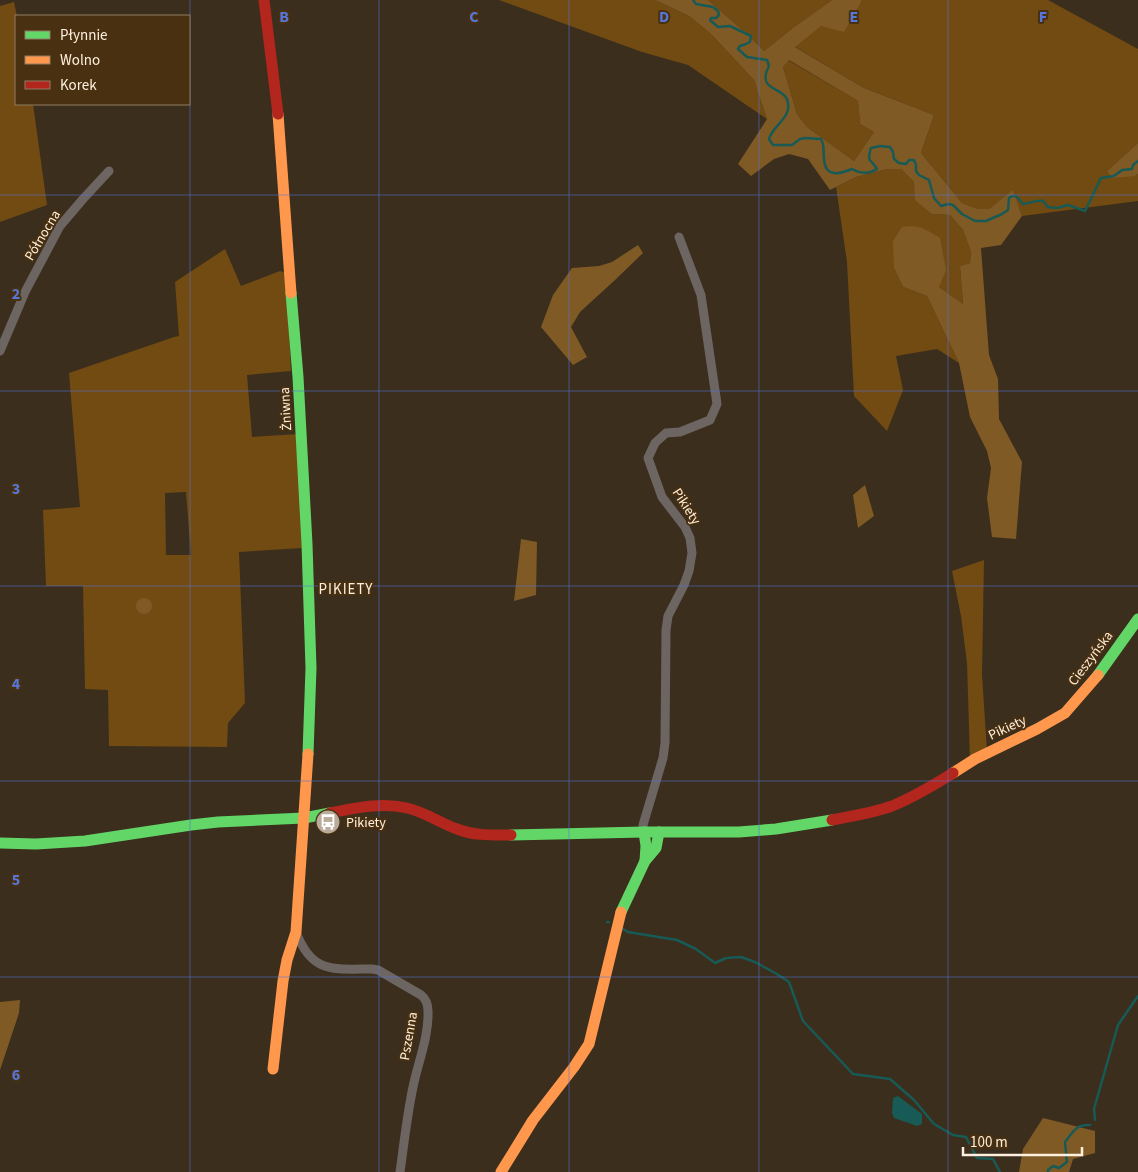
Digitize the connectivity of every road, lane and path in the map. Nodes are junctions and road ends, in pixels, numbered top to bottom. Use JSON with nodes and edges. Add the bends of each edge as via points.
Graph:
{"nodes":[{"id":1,"x":264,"y":0,"type":"edge"},
{"id":2,"x":109,"y":170,"type":"dead end"},
{"id":3,"x":679,"y":236,"type":"dead end"},
{"id":4,"x":0,"y":351,"type":"edge"},
{"id":5,"x":1138,"y":619,"type":"edge"},
{"id":6,"x":1065,"y":713,"type":"joint"},
{"id":7,"x":304,"y":818,"type":"junction"},
{"id":8,"x":644,"y":832,"type":"junction"},
{"id":9,"x":659,"y":832,"type":"junction"},
{"id":10,"x":0,"y":843,"type":"edge"},
{"id":11,"x":645,"y":861,"type":"junction"},
{"id":12,"x":296,"y":932,"type":"junction"},
{"id":13,"x":272,"y":1069,"type":"dead end"},
{"id":14,"x":400,"y":1172,"type":"edge"},
{"id":15,"x":501,"y":1172,"type":"edge"}],
"edges":[{"from":1,"to":7,"type":"street","name":"Żniwna","via":[[280,130],[307,544],[311,668]]},
{"from":2,"to":4,"type":"street","name":"Północna","via":[[60,226],[25,292]]},
{"from":3,"to":8,"type":"street","name":"Pikiety","via":[[701,295],[716,404],[710,420],[680,432],[666,433],[655,443],[648,458],[662,497],[685,527],[692,553],[684,585],[668,616],[665,743],[643,825]]},
{"from":5,"to":6,"type":"street","name":"Cieszyńska"},
{"from":6,"to":9,"type":"street","name":"Pikiety","via":[[975,759],[919,794],[871,812],[776,829]]},
{"from":7,"to":8,"type":"street","name":"Pikiety","via":[[383,805],[426,814],[470,833]]},
{"from":7,"to":10,"type":"street","name":"Pikiety","via":[[218,822],[62,843]]},
{"from":7,"to":12,"type":"street"},
{"from":8,"to":9,"type":"street","name":"Pikiety"},
{"from":8,"to":11,"type":"street"},
{"from":9,"to":11,"type":"street","via":[[656,848]]},
{"from":11,"to":15,"type":"street","via":[[621,910],[589,1044],[528,1126]]},
{"from":12,"to":13,"type":"street","via":[[283,980]]},
{"from":12,"to":14,"type":"street","name":"Pszenna","via":[[301,946],[313,960],[327,967],[378,970],[421,994],[428,1005],[428,1024],[413,1087]]}]}
